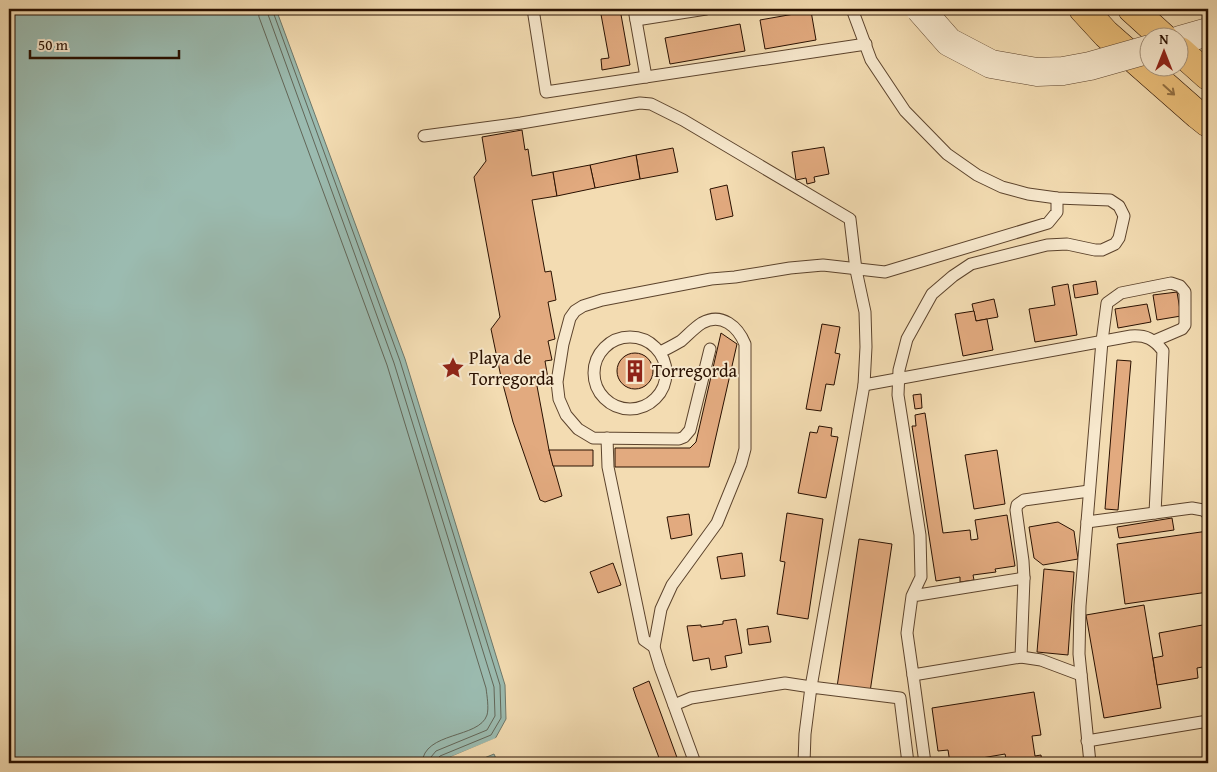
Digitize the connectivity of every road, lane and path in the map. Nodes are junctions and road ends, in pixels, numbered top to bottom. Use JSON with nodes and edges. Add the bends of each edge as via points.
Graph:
{"nodes":[{"id":1,"x":533,"y":9,"type":"edge"},
{"id":2,"x":706,"y":9,"type":"edge"},
{"id":3,"x":852,"y":9,"type":"edge"},
{"id":4,"x":920,"y":9,"type":"edge"},
{"id":5,"x":1083,"y":9,"type":"edge"},
{"id":6,"x":1132,"y":9,"type":"edge"},
{"id":7,"x":635,"y":14,"type":"edge"},
{"id":8,"x":1153,"y":28,"type":"edge"},
{"id":9,"x":1208,"y":32,"type":"edge"},
{"id":10,"x":1190,"y":37,"type":"edge"},
{"id":11,"x":866,"y":44,"type":"junction"},
{"id":12,"x":1140,"y":52,"type":"edge"},
{"id":13,"x":1190,"y":60,"type":"edge"},
{"id":14,"x":1208,"y":76,"type":"edge"},
{"id":15,"x":646,"y":77,"type":"junction"},
{"id":16,"x":1208,"y":123,"type":"edge"},
{"id":17,"x":424,"y":136,"type":"dead end"},
{"id":18,"x":1058,"y":198,"type":"junction"},
{"id":19,"x":856,"y":270,"type":"junction"},
{"id":20,"x":1102,"y":341,"type":"junction"},
{"id":21,"x":1154,"y":341,"type":"junction"},
{"id":22,"x":710,"y":349,"type":"dead end"},
{"id":23,"x":660,"y":352,"type":"junction"},
{"id":24,"x":898,"y":378,"type":"junction"},
{"id":25,"x":864,"y":384,"type":"junction"},
{"id":26,"x":608,"y":438,"type":"junction"},
{"id":27,"x":1089,"y":491,"type":"junction"},
{"id":28,"x":1154,"y":513,"type":"junction"},
{"id":29,"x":1208,"y":514,"type":"edge"},
{"id":30,"x":1087,"y":522,"type":"junction"},
{"id":31,"x":1024,"y":578,"type":"junction"},
{"id":32,"x":912,"y":596,"type":"junction"},
{"id":33,"x":654,"y":647,"type":"junction"},
{"id":34,"x":1021,"y":657,"type":"junction"},
{"id":35,"x":913,"y":675,"type":"junction"},
{"id":36,"x":1081,"y":675,"type":"junction"},
{"id":37,"x":811,"y":687,"type":"junction"},
{"id":38,"x":674,"y":705,"type":"junction"},
{"id":39,"x":1208,"y":721,"type":"edge"},
{"id":40,"x":1087,"y":741,"type":"junction"},
{"id":41,"x":695,"y":763,"type":"edge"},
{"id":42,"x":804,"y":763,"type":"edge"},
{"id":43,"x":908,"y":763,"type":"edge"},
{"id":44,"x":925,"y":763,"type":"edge"},
{"id":45,"x":1090,"y":763,"type":"edge"}],
"edges":[{"from":1,"to":15,"type":"lane","via":[[546,92]]},
{"from":2,"to":7,"type":"lane"},
{"from":3,"to":11,"type":"lane"},
{"from":4,"to":12,"type":"street","bridge":true,"via":[[950,42],[991,64],[1037,72],[1063,71]]},
{"from":5,"to":16,"type":"highway","one_way":true,"via":[[1106,34]]},
{"from":6,"to":8,"type":"highway"},
{"from":7,"to":15,"type":"lane"},
{"from":9,"to":10,"type":"street"},
{"from":11,"to":15,"type":"lane"},
{"from":11,"to":18,"type":"lane","via":[[871,60],[905,111],[947,154],[977,175],[1002,187]]},
{"from":13,"to":14,"type":"highway"},
{"from":17,"to":19,"type":"lane","via":[[640,103],[651,104],[850,219]]},
{"from":18,"to":19,"type":"lane","via":[[1057,212],[1042,226],[885,272]]},
{"from":18,"to":24,"type":"lane","via":[[1115,202],[1124,216],[1115,244],[1102,250],[1067,244],[1046,246],[971,264],[932,294],[907,339]]},
{"from":19,"to":25,"type":"lane","via":[[865,312]]},
{"from":19,"to":26,"type":"lane","via":[[823,265],[790,268],[711,279],[583,306],[570,318],[562,344],[559,399],[566,415],[578,428],[592,438]]},
{"from":20,"to":21,"type":"lane","via":[[1141,336]]},
{"from":20,"to":21,"type":"lane","via":[[1107,303],[1113,297],[1167,284],[1180,286],[1185,292],[1185,325]]},
{"from":20,"to":24,"type":"lane"},
{"from":20,"to":27,"type":"lane"},
{"from":21,"to":28,"type":"lane","via":[[1163,351]]},
{"from":22,"to":26,"type":"lane","via":[[688,434],[674,439]]},
{"from":23,"to":23,"type":"lane","via":[[653,345],[634,337],[614,340],[597,359],[594,374],[600,393],[607,401],[621,407],[646,405],[658,396],[665,382],[665,362]]},
{"from":23,"to":33,"type":"lane","via":[[713,319],[723,320],[736,328],[745,344],[745,449],[717,523],[672,585],[661,609]]},
{"from":24,"to":25,"type":"lane"},
{"from":24,"to":32,"type":"lane","via":[[920,535],[921,577]]},
{"from":25,"to":37,"type":"lane"},
{"from":26,"to":33,"type":"lane","via":[[608,467],[644,640]]},
{"from":27,"to":30,"type":"lane"},
{"from":27,"to":31,"type":"lane","via":[[1024,500],[1017,505]]},
{"from":28,"to":29,"type":"lane","via":[[1192,508]]},
{"from":28,"to":30,"type":"lane"},
{"from":30,"to":36,"type":"lane","via":[[1080,606]]},
{"from":31,"to":32,"type":"lane"},
{"from":31,"to":34,"type":"lane"},
{"from":32,"to":35,"type":"lane","via":[[907,634]]},
{"from":33,"to":38,"type":"lane"},
{"from":34,"to":35,"type":"lane"},
{"from":34,"to":36,"type":"lane","via":[[1041,660]]},
{"from":35,"to":44,"type":"lane"},
{"from":36,"to":40,"type":"lane"},
{"from":37,"to":38,"type":"lane","via":[[785,683],[691,698]]},
{"from":37,"to":42,"type":"lane"},
{"from":37,"to":43,"type":"lane","via":[[900,698]]},
{"from":38,"to":41,"type":"lane"},
{"from":39,"to":40,"type":"lane"},
{"from":40,"to":45,"type":"lane"}]}
